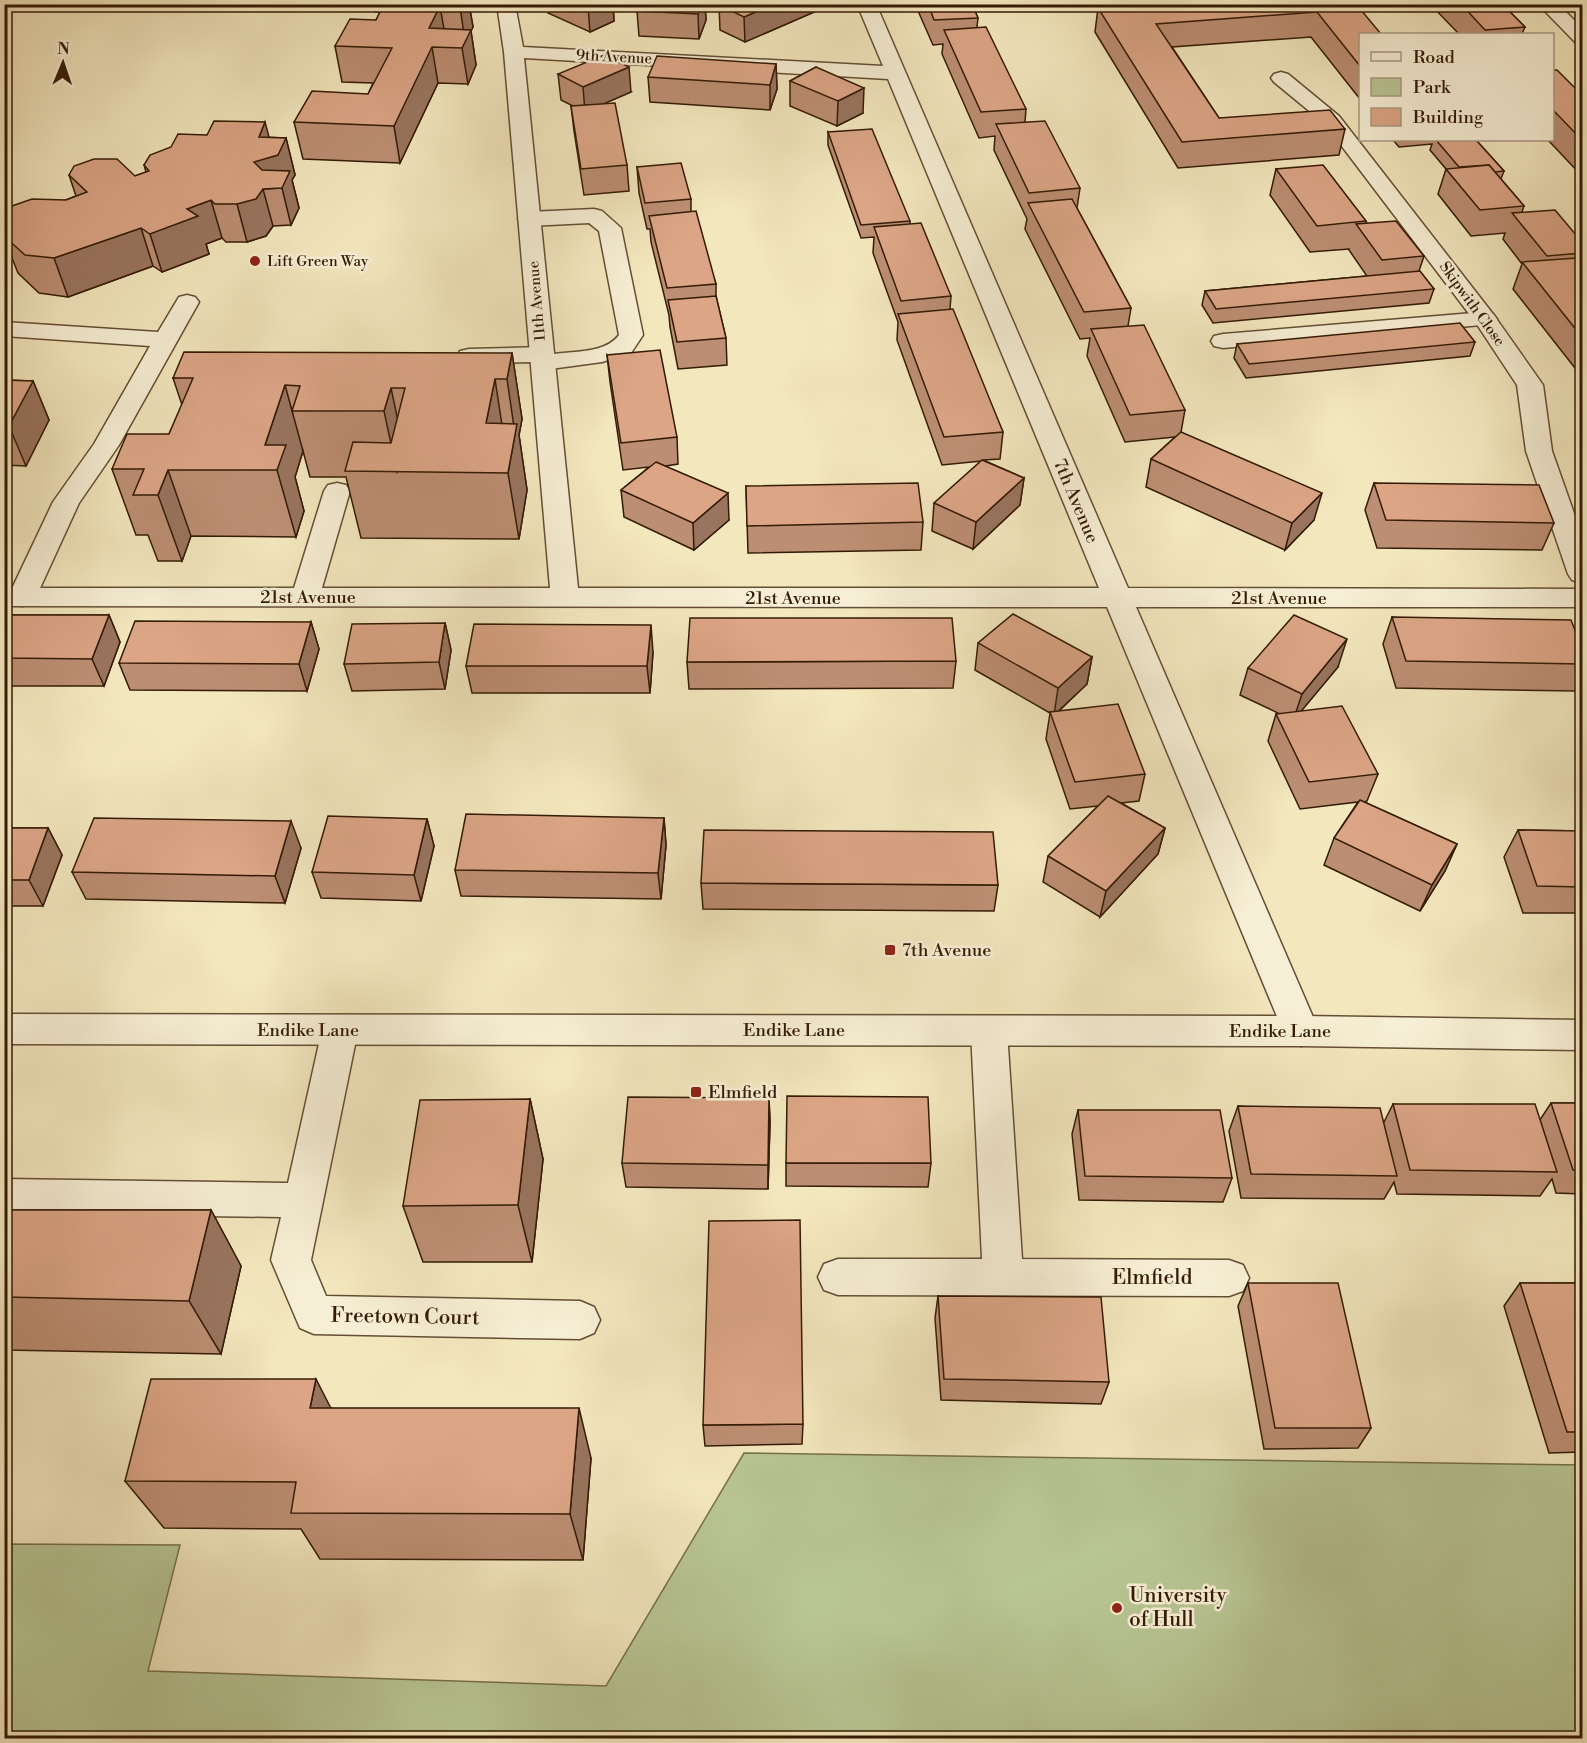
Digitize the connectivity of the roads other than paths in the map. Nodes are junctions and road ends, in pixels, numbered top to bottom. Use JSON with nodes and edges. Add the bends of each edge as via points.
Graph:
{"nodes":[{"id":1,"x":506,"y":4,"type":"edge"},
{"id":2,"x":866,"y":4,"type":"edge"},
{"id":3,"x":1547,"y":4,"type":"edge"},
{"id":4,"x":1580,"y":33,"type":"edge"},
{"id":5,"x":514,"y":52,"type":"junction"},
{"id":6,"x":894,"y":73,"type":"junction"},
{"id":7,"x":1281,"y":78,"type":"dead end"},
{"id":8,"x":529,"y":219,"type":"junction"},
{"id":9,"x":187,"y":302,"type":"dead end"},
{"id":10,"x":1485,"y":319,"type":"junction"},
{"id":11,"x":4,"y":329,"type":"edge"},
{"id":12,"x":166,"y":340,"type":"junction"},
{"id":13,"x":1223,"y":341,"type":"dead end"},
{"id":14,"x":442,"y":356,"type":"edge"},
{"id":15,"x":542,"y":358,"type":"junction"},
{"id":16,"x":337,"y":490,"type":"dead end"},
{"id":17,"x":1582,"y":574,"type":"edge"},
{"id":18,"x":13,"y":597,"type":"edge"},
{"id":19,"x":305,"y":597,"type":"junction"},
{"id":20,"x":565,"y":598,"type":"junction"},
{"id":21,"x":1117,"y":598,"type":"junction"},
{"id":22,"x":1582,"y":598,"type":"edge"},
{"id":23,"x":4,"y":1029,"type":"edge"},
{"id":24,"x":340,"y":1030,"type":"junction"},
{"id":25,"x":989,"y":1031,"type":"junction"},
{"id":26,"x":1301,"y":1031,"type":"junction"},
{"id":27,"x":1582,"y":1035,"type":"edge"},
{"id":28,"x":4,"y":1196,"type":"edge"},
{"id":29,"x":304,"y":1200,"type":"junction"},
{"id":30,"x":838,"y":1277,"type":"dead end"},
{"id":31,"x":1229,"y":1278,"type":"dead end"},
{"id":32,"x":1003,"y":1279,"type":"junction"},
{"id":33,"x":580,"y":1320,"type":"dead end"}],
"edges":[{"from":1,"to":5,"type":"street","name":"11th Avenue"},
{"from":2,"to":6,"type":"street","name":"7th Avenue"},
{"from":3,"to":4,"type":"street"},
{"from":5,"to":6,"type":"street","name":"9th Avenue"},
{"from":5,"to":8,"type":"street","name":"11th Avenue"},
{"from":6,"to":21,"type":"street","name":"7th Avenue"},
{"from":7,"to":10,"type":"street","name":"Skipwith Close","via":[[1332,120]]},
{"from":8,"to":15,"type":"street","name":"11th Avenue"},
{"from":8,"to":15,"type":"street","via":[[594,216],[610,228],[631,336],[622,348],[602,355]]},
{"from":9,"to":12,"type":"street"},
{"from":10,"to":13,"type":"street"},
{"from":10,"to":17,"type":"street","name":"Skipwith Close","via":[[1530,385],[1539,451]]},
{"from":11,"to":12,"type":"street"},
{"from":12,"to":18,"type":"street","via":[[106,445],[66,502]]},
{"from":14,"to":15,"type":"street"},
{"from":15,"to":20,"type":"street","name":"11th Avenue"},
{"from":16,"to":19,"type":"street"},
{"from":18,"to":19,"type":"street","name":"21st Avenue"},
{"from":19,"to":20,"type":"street","name":"21st Avenue"},
{"from":20,"to":21,"type":"street","name":"21st Avenue"},
{"from":21,"to":22,"type":"street","name":"21st Avenue"},
{"from":21,"to":26,"type":"street","name":"7th Avenue"},
{"from":23,"to":24,"type":"street","name":"Endike Lane"},
{"from":24,"to":25,"type":"street","name":"Endike Lane"},
{"from":24,"to":29,"type":"street","name":"Freetown Court"},
{"from":25,"to":26,"type":"street","name":"Endike Lane"},
{"from":25,"to":32,"type":"street"},
{"from":26,"to":27,"type":"street","name":"Endike Lane"},
{"from":28,"to":29,"type":"street"},
{"from":29,"to":33,"type":"street","name":"Freetown Court","via":[[291,1260],[314,1315]]},
{"from":30,"to":32,"type":"street","name":"Elmfield"},
{"from":31,"to":32,"type":"street","name":"Elmfield"}]}
